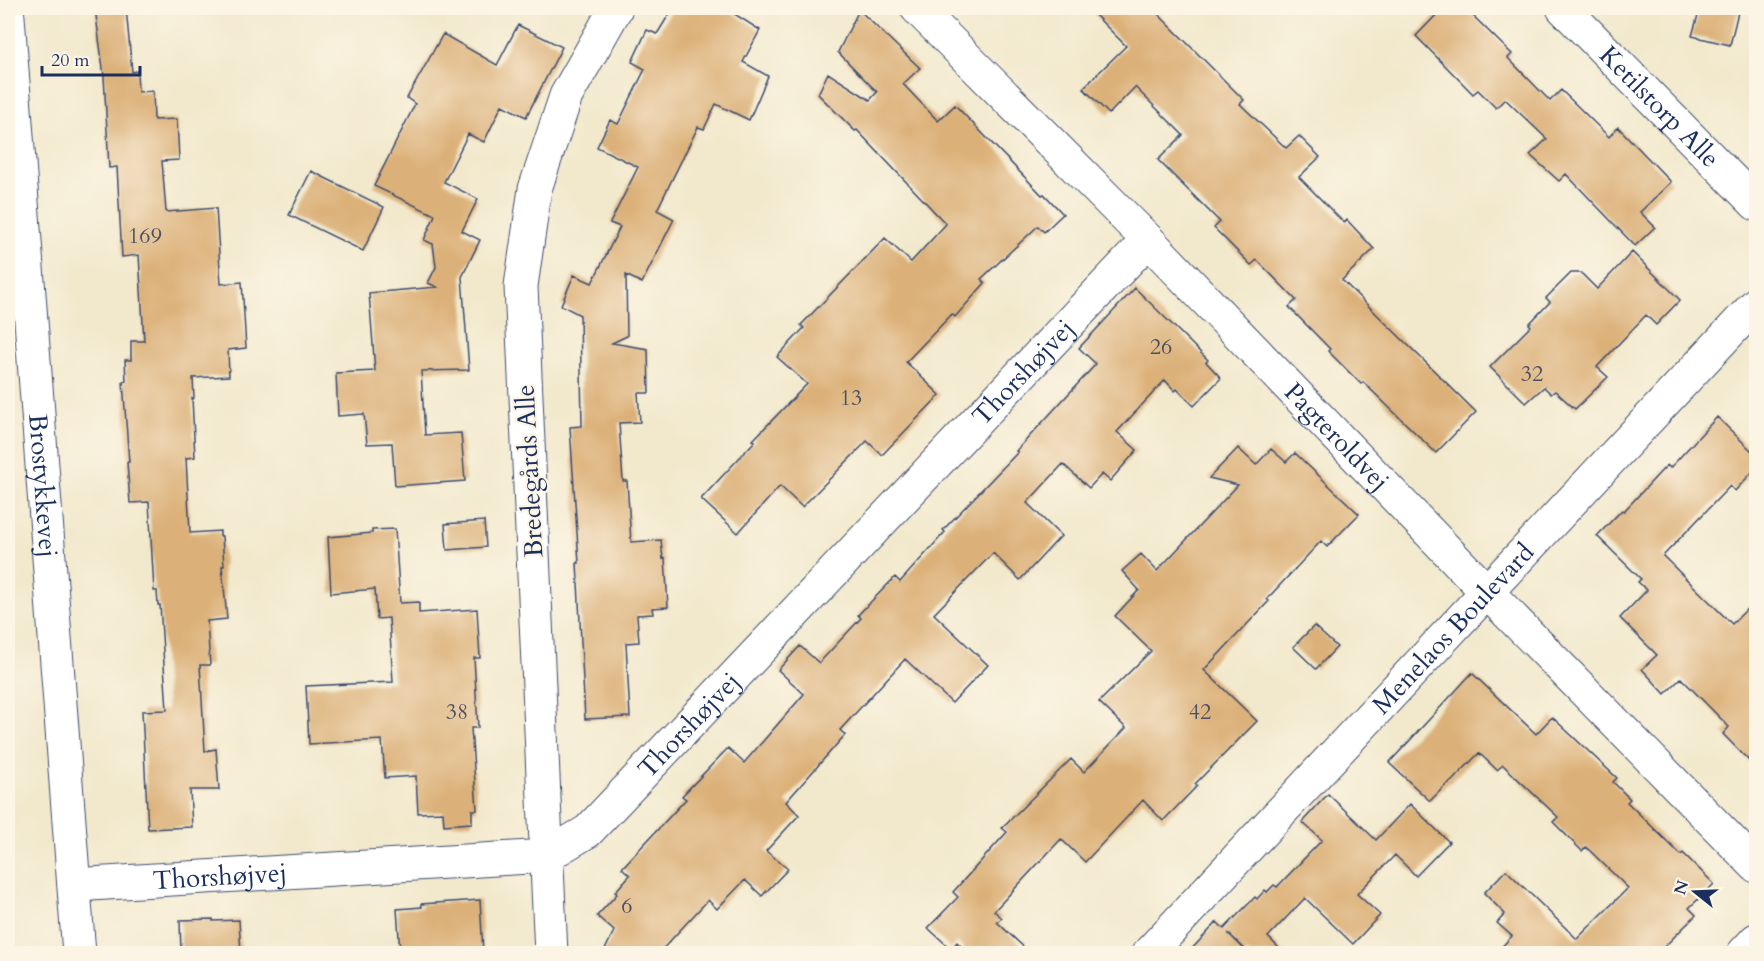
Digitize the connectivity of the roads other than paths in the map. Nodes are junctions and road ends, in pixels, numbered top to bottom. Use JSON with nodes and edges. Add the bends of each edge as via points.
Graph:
{"nodes":[{"id":1,"x":615,"y":8,"type":"edge"},
{"id":2,"x":917,"y":8,"type":"edge"},
{"id":3,"x":1563,"y":8,"type":"edge"},
{"id":4,"x":8,"y":16,"type":"edge"},
{"id":5,"x":9,"y":68,"type":"edge"},
{"id":6,"x":1756,"y":204,"type":"edge"},
{"id":7,"x":1148,"y":240,"type":"junction"},
{"id":8,"x":1756,"y":304,"type":"edge"},
{"id":9,"x":1487,"y":592,"type":"junction"},
{"id":10,"x":546,"y":856,"type":"junction"},
{"id":11,"x":1756,"y":866,"type":"edge"},
{"id":12,"x":74,"y":885,"type":"junction"},
{"id":13,"x":1756,"y":940,"type":"edge"},
{"id":14,"x":79,"y":954,"type":"edge"},
{"id":15,"x":551,"y":954,"type":"edge"},
{"id":16,"x":1148,"y":954,"type":"edge"},
{"id":17,"x":1743,"y":954,"type":"edge"}],
"edges":[{"from":1,"to":10,"type":"street","name":"Bredegårds Alle","via":[[566,96],[535,189],[521,286]]},
{"from":2,"to":7,"type":"street","name":"Pagteroldvej"},
{"from":3,"to":6,"type":"street","name":"Ketilstorp Alle"},
{"from":4,"to":5,"type":"street","name":"Brostykkevej"},
{"from":5,"to":12,"type":"street","name":"Brostykkevej"},
{"from":7,"to":9,"type":"street","name":"Pagteroldvej"},
{"from":7,"to":10,"type":"street","name":"Thorshøjvej","via":[[588,831]]},
{"from":8,"to":9,"type":"street","name":"Menelaos Boulevard"},
{"from":9,"to":11,"type":"street","name":"Pagteroldvej"},
{"from":9,"to":16,"type":"street","name":"Menelaos Boulevard"},
{"from":10,"to":12,"type":"street","name":"Thorshøjvej"},
{"from":10,"to":15,"type":"street","name":"Bredegårds Alle"},
{"from":12,"to":14,"type":"street","name":"Brostykkevej"},
{"from":13,"to":17,"type":"street"}]}
